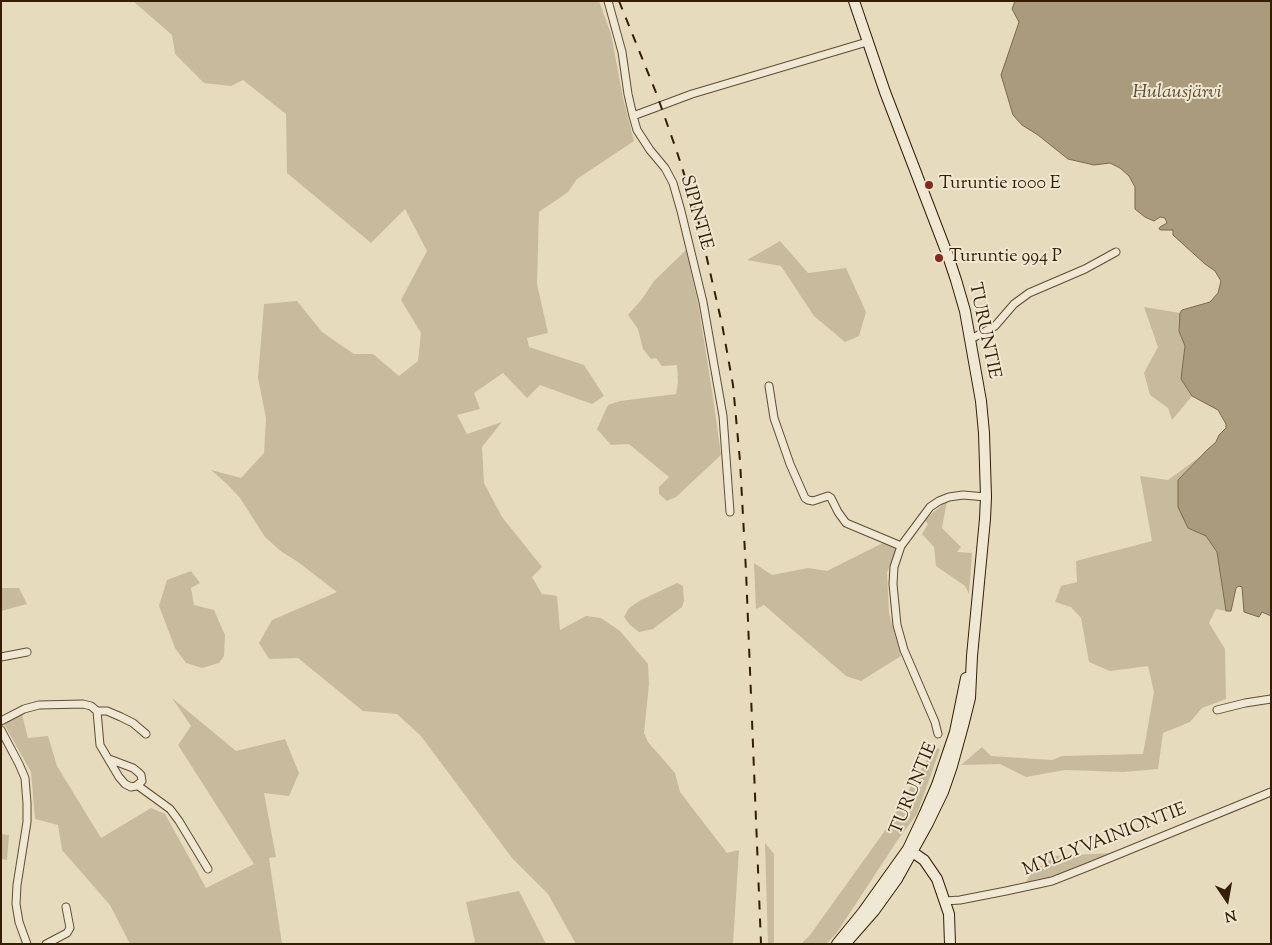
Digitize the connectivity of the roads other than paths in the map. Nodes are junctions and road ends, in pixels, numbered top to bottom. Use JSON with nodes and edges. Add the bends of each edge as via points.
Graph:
{"nodes":[{"id":1,"x":608,"y":1,"type":"edge"},
{"id":2,"x":854,"y":1,"type":"edge"},
{"id":3,"x":867,"y":42,"type":"junction"},
{"id":4,"x":633,"y":116,"type":"junction"},
{"id":5,"x":1116,"y":252,"type":"dead end"},
{"id":6,"x":971,"y":339,"type":"junction"},
{"id":7,"x":769,"y":386,"type":"dead end"},
{"id":8,"x":986,"y":497,"type":"junction"},
{"id":9,"x":730,"y":512,"type":"dead end"},
{"id":10,"x":901,"y":546,"type":"junction"},
{"id":11,"x":27,"y":652,"type":"dead end"},
{"id":12,"x":1,"y":657,"type":"edge"},
{"id":13,"x":1271,"y":700,"type":"edge"},
{"id":14,"x":1217,"y":710,"type":"dead end"},
{"id":15,"x":97,"y":711,"type":"junction"},
{"id":16,"x":1,"y":721,"type":"edge"},
{"id":17,"x":1,"y":730,"type":"edge"},
{"id":18,"x":146,"y":734,"type":"dead end"},
{"id":19,"x":938,"y":734,"type":"dead end"},
{"id":20,"x":109,"y":759,"type":"junction"},
{"id":21,"x":137,"y":785,"type":"junction"},
{"id":22,"x":1271,"y":792,"type":"edge"},
{"id":23,"x":910,"y":851,"type":"junction"},
{"id":24,"x":208,"y":869,"type":"dead end"},
{"id":25,"x":945,"y":901,"type":"junction"},
{"id":26,"x":66,"y":907,"type":"dead end"},
{"id":27,"x":27,"y":944,"type":"edge"},
{"id":28,"x":46,"y":944,"type":"edge"},
{"id":29,"x":837,"y":944,"type":"edge"},
{"id":30,"x":845,"y":944,"type":"edge"},
{"id":31,"x":950,"y":944,"type":"edge"}],
"edges":[{"from":1,"to":4,"type":"street","name":"SIPINTIE","via":[[622,52]]},
{"from":2,"to":3,"type":"main road","name":"TURUNTIE"},
{"from":3,"to":4,"type":"street","via":[[692,94]]},
{"from":3,"to":6,"type":"main road","name":"TURUNTIE","via":[[932,211],[965,310]]},
{"from":4,"to":9,"type":"street","name":"SIPINTIE","via":[[637,130],[673,183],[682,211],[703,302],[723,416]]},
{"from":5,"to":6,"type":"street","via":[[1029,293],[1014,304],[996,326]]},
{"from":6,"to":8,"type":"main road","name":"TURUNTIE","via":[[981,401]]},
{"from":7,"to":10,"type":"street","via":[[774,418],[805,498],[813,501],[828,496],[846,523]]},
{"from":8,"to":10,"type":"street","via":[[963,495],[940,500]]},
{"from":8,"to":23,"type":"main road","name":"TURUNTIE","via":[[970,698],[958,749],[943,792]]},
{"from":10,"to":19,"type":"street","via":[[894,567],[893,584],[897,625]]},
{"from":11,"to":12,"type":"street"},
{"from":13,"to":14,"type":"street"},
{"from":15,"to":16,"type":"street","via":[[83,704],[39,705]]},
{"from":15,"to":18,"type":"street","via":[[122,717]]},
{"from":15,"to":20,"type":"street","via":[[100,745]]},
{"from":17,"to":27,"type":"street","via":[[25,778],[27,822],[16,904],[18,922]]},
{"from":20,"to":21,"type":"street","via":[[125,784]]},
{"from":20,"to":21,"type":"street","via":[[138,772],[142,781]]},
{"from":21,"to":24,"type":"street","via":[[170,809]]},
{"from":22,"to":25,"type":"street","name":"MYLLYVAINIONTIE","via":[[1052,881]]},
{"from":23,"to":25,"type":"main road","via":[[932,870]]},
{"from":23,"to":29,"type":"main road","name":"TURUNTIE"},
{"from":23,"to":30,"type":"main road","name":"TURUNTIE","via":[[897,879]]},
{"from":25,"to":31,"type":"main road"},
{"from":26,"to":28,"type":"street","via":[[70,928]]}]}
